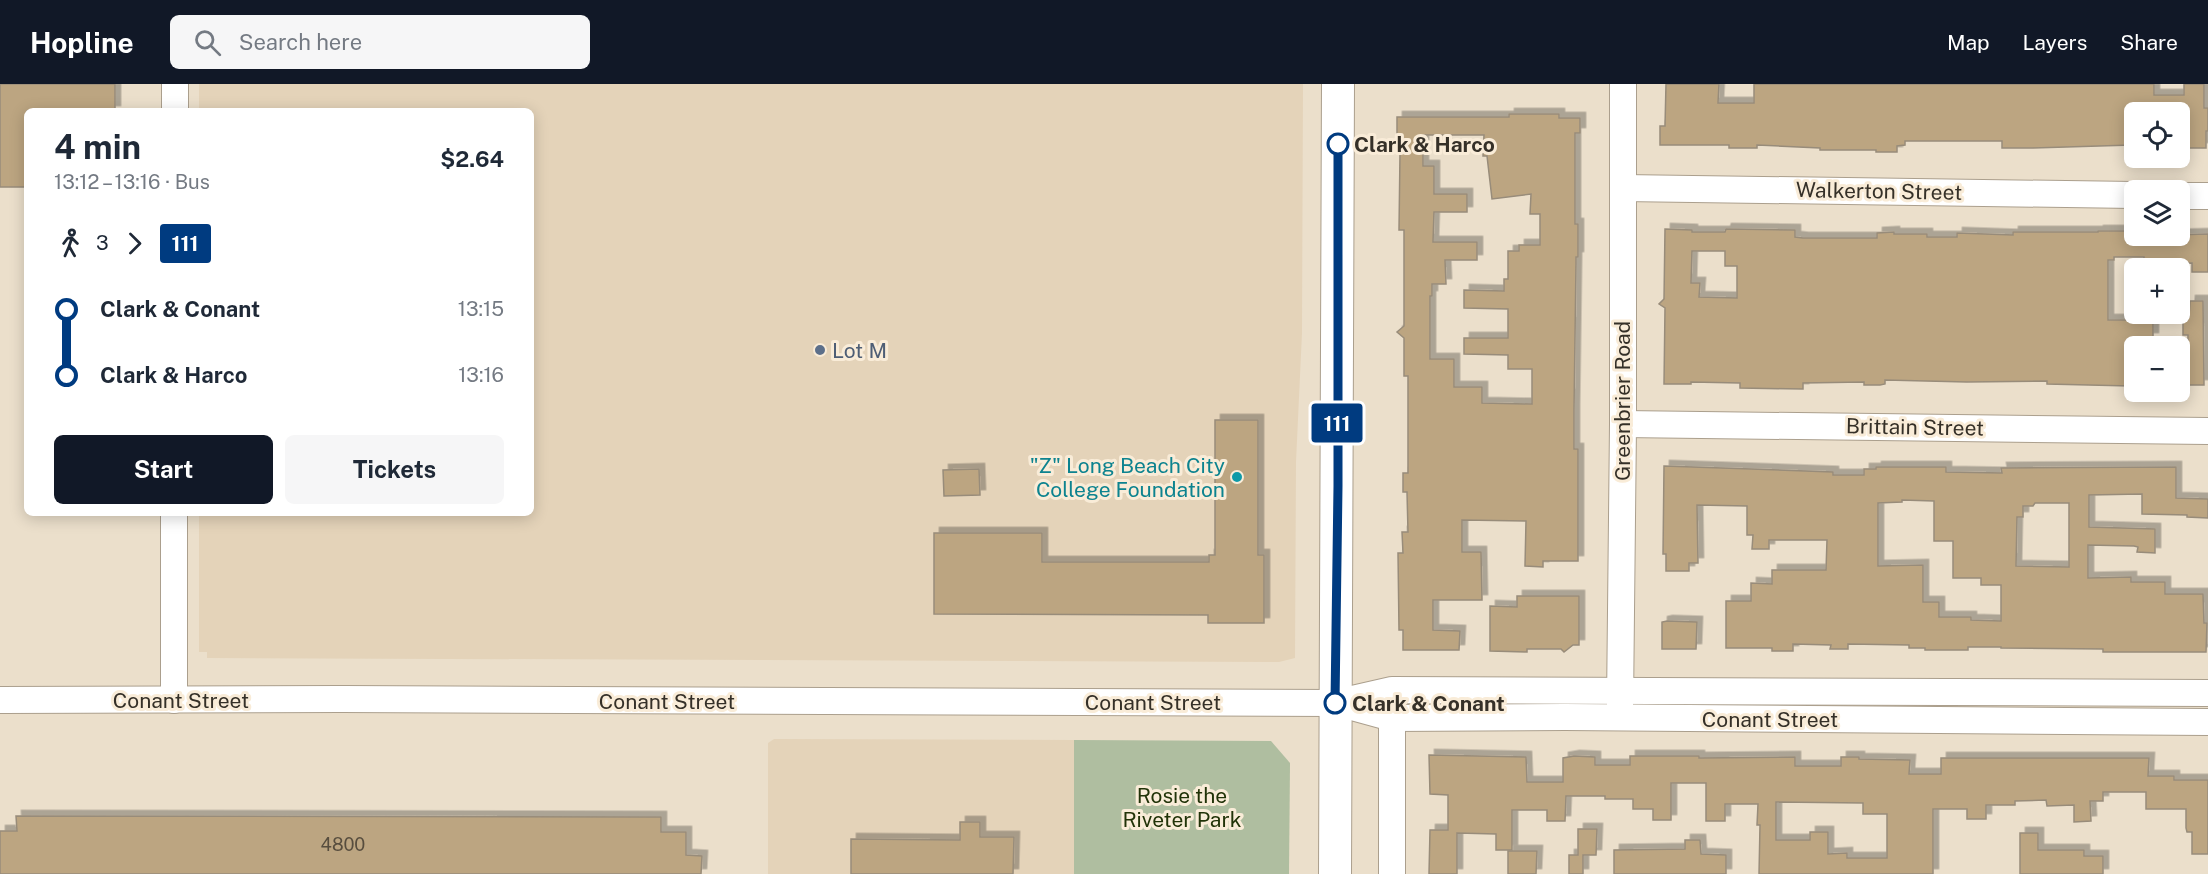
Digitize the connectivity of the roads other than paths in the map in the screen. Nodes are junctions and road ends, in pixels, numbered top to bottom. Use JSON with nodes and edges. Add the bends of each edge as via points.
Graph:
{"nodes":[{"id":1,"x":175,"y":84,"type":"edge"},
{"id":2,"x":1338,"y":84,"type":"edge"},
{"id":3,"x":1623,"y":84,"type":"edge"},
{"id":4,"x":175,"y":108,"type":"edge"},
{"id":5,"x":1623,"y":188,"type":"junction"},
{"id":6,"x":2124,"y":195,"type":"edge"},
{"id":7,"x":2190,"y":196,"type":"edge"},
{"id":8,"x":2208,"y":196,"type":"edge"},
{"id":9,"x":1623,"y":424,"type":"junction"},
{"id":10,"x":2208,"y":431,"type":"edge"},
{"id":11,"x":174,"y":516,"type":"edge"},
{"id":12,"x":1392,"y":690,"type":"junction"},
{"id":13,"x":1620,"y":690,"type":"junction"},
{"id":14,"x":2208,"y":693,"type":"edge"},
{"id":15,"x":0,"y":700,"type":"edge"},
{"id":16,"x":174,"y":700,"type":"junction"},
{"id":17,"x":1335,"y":703,"type":"junction"},
{"id":18,"x":1392,"y":718,"type":"junction"},
{"id":19,"x":1620,"y":718,"type":"junction"},
{"id":20,"x":2208,"y":722,"type":"edge"},
{"id":21,"x":1335,"y":874,"type":"edge"},
{"id":22,"x":1392,"y":874,"type":"edge"}],
"edges":[{"from":1,"to":4,"type":"street"},
{"from":2,"to":17,"type":"main road"},
{"from":3,"to":5,"type":"street","name":"Greenbrier Road"},
{"from":5,"to":6,"type":"street","name":"Walkerton Street"},
{"from":5,"to":9,"type":"street","name":"Greenbrier Road"},
{"from":7,"to":8,"type":"street"},
{"from":9,"to":10,"type":"street","name":"Brittain Street"},
{"from":9,"to":13,"type":"street","name":"Greenbrier Road"},
{"from":11,"to":16,"type":"street"},
{"from":12,"to":13,"type":"street","name":"Conant Street"},
{"from":12,"to":17,"type":"street","name":"Conant Street"},
{"from":12,"to":18,"type":"street"},
{"from":13,"to":14,"type":"street","name":"Conant Street"},
{"from":13,"to":19,"type":"street","name":"Greenbrier Road"},
{"from":15,"to":16,"type":"street","name":"Conant Street"},
{"from":16,"to":17,"type":"street","name":"Conant Street"},
{"from":17,"to":18,"type":"street","name":"Conant Street"},
{"from":17,"to":21,"type":"main road"},
{"from":18,"to":19,"type":"street","name":"Conant Street"},
{"from":18,"to":22,"type":"street"},
{"from":19,"to":20,"type":"street","name":"Conant Street"}]}
